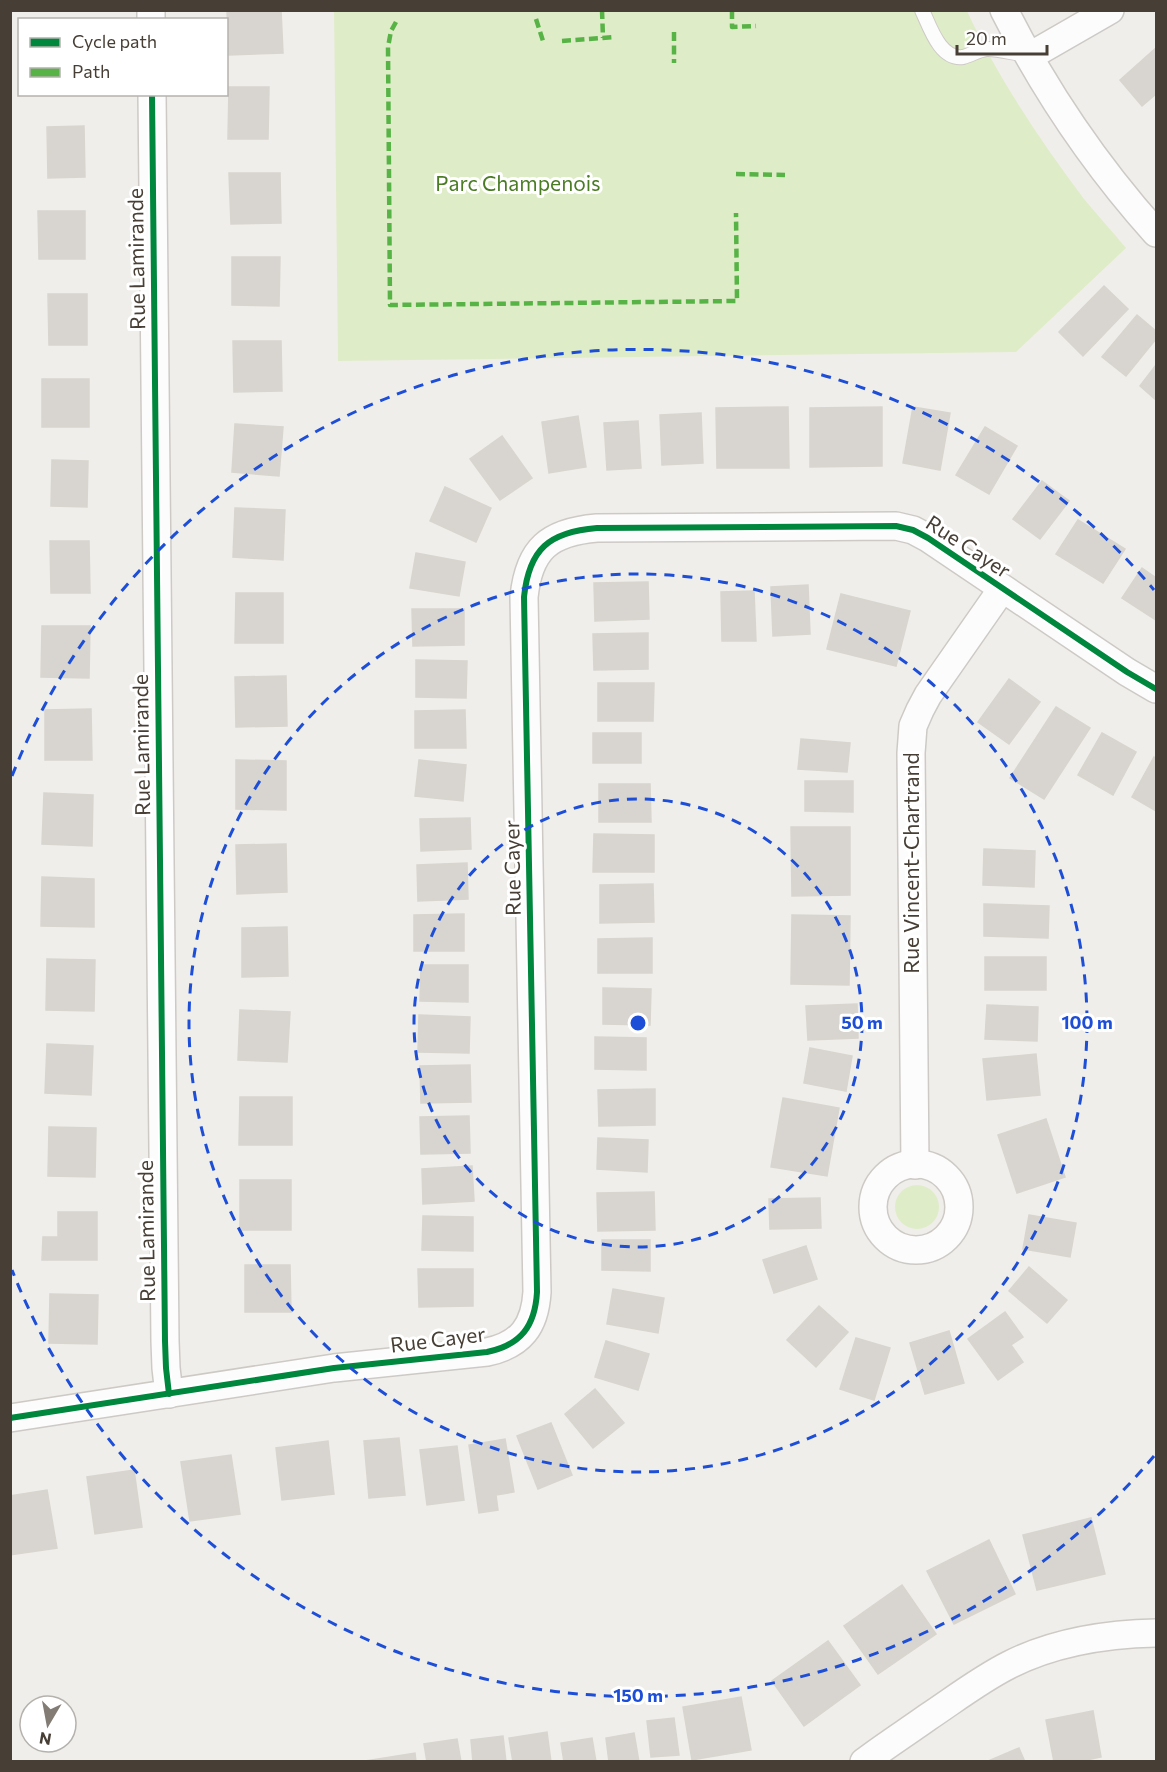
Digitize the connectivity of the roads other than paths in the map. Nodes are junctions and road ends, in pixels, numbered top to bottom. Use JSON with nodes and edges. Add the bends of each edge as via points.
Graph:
{"nodes":[{"id":1,"x":922,"y":10,"type":"edge"},
{"id":2,"x":1004,"y":10,"type":"edge"},
{"id":3,"x":1110,"y":10,"type":"edge"},
{"id":4,"x":1030,"y":56,"type":"junction"},
{"id":5,"x":152,"y":96,"type":"edge"},
{"id":6,"x":1156,"y":233,"type":"edge"},
{"id":7,"x":1002,"y":589,"type":"junction"},
{"id":8,"x":1156,"y":689,"type":"edge"},
{"id":9,"x":915,"y":1165,"type":"dead end"},
{"id":10,"x":170,"y":1394,"type":"junction"},
{"id":11,"x":10,"y":1418,"type":"edge"},
{"id":12,"x":1156,"y":1633,"type":"edge"},
{"id":13,"x":876,"y":1758,"type":"edge"}],
"edges":[{"from":1,"to":4,"type":"lane","via":[[938,43],[954,56],[986,48]]},
{"from":2,"to":4,"type":"street"},
{"from":3,"to":4,"type":"street"},
{"from":4,"to":6,"type":"street","via":[[1095,158]]},
{"from":5,"to":10,"type":"street","name":"Rue Lamirande","via":[[165,1368]]},
{"from":7,"to":8,"type":"street","name":"Rue Cayer"},
{"from":7,"to":9,"type":"street","name":"Rue Vincent-Chartrand","via":[[928,695],[913,726]]},
{"from":7,"to":10,"type":"street","name":"Rue Cayer","via":[[920,534],[896,525],[590,528],[566,532],[541,549],[533,560],[524,597],[537,1292],[532,1319],[521,1336],[496,1350],[334,1368]]},
{"from":10,"to":11,"type":"street","name":"Rue Cayer"},
{"from":12,"to":13,"type":"street","via":[[1100,1637],[1023,1658],[985,1679]]}]}
